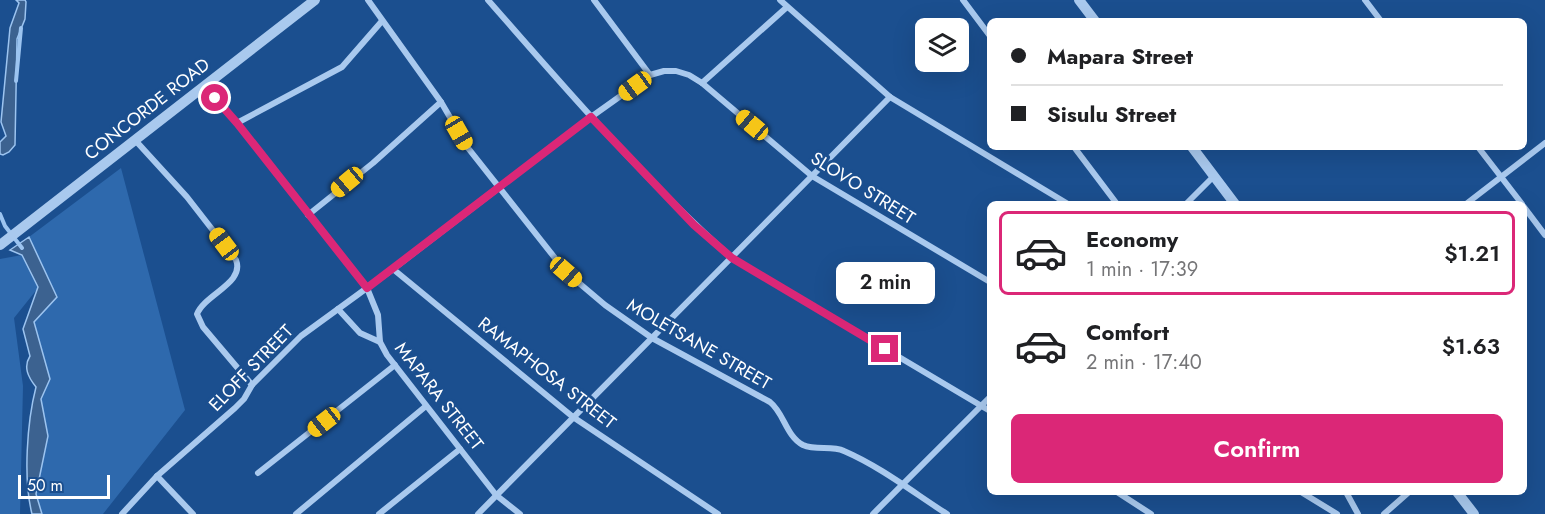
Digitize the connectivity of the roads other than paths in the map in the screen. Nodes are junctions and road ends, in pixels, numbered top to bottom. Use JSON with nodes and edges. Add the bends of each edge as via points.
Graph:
{"nodes":[{"id":1,"x":315,"y":0,"type":"edge"},
{"id":2,"x":369,"y":0,"type":"edge"},
{"id":3,"x":488,"y":0,"type":"edge"},
{"id":4,"x":594,"y":0,"type":"edge"},
{"id":5,"x":780,"y":0,"type":"edge"},
{"id":6,"x":963,"y":0,"type":"edge"},
{"id":7,"x":1079,"y":0,"type":"edge"},
{"id":8,"x":1365,"y":0,"type":"edge"},
{"id":9,"x":787,"y":7,"type":"junction"},
{"id":10,"x":1093,"y":18,"type":"edge"},
{"id":11,"x":1379,"y":18,"type":"edge"},
{"id":12,"x":382,"y":21,"type":"junction"},
{"id":13,"x":987,"y":32,"type":"edge"},
{"id":14,"x":650,"y":75,"type":"junction"},
{"id":15,"x":702,"y":83,"type":"junction"},
{"id":16,"x":204,"y":86,"type":"junction"},
{"id":17,"x":890,"y":97,"type":"junction"},
{"id":18,"x":441,"y":102,"type":"junction"},
{"id":19,"x":591,"y":117,"type":"junction"},
{"id":20,"x":237,"y":123,"type":"junction"},
{"id":21,"x":135,"y":140,"type":"junction"},
{"id":22,"x":1545,"y":143,"type":"edge"},
{"id":23,"x":1076,"y":150,"type":"edge"},
{"id":24,"x":1194,"y":150,"type":"edge"},
{"id":25,"x":1480,"y":150,"type":"edge"},
{"id":26,"x":812,"y":176,"type":"junction"},
{"id":27,"x":1214,"y":176,"type":"junction"},
{"id":28,"x":1501,"y":177,"type":"junction"},
{"id":29,"x":498,"y":188,"type":"junction"},
{"id":30,"x":1063,"y":201,"type":"edge"},
{"id":31,"x":1115,"y":201,"type":"edge"},
{"id":32,"x":1189,"y":201,"type":"edge"},
{"id":33,"x":1233,"y":201,"type":"edge"},
{"id":34,"x":1470,"y":201,"type":"edge"},
{"id":35,"x":1519,"y":201,"type":"edge"},
{"id":36,"x":1527,"y":211,"type":"edge"},
{"id":37,"x":308,"y":215,"type":"junction"},
{"id":38,"x":1545,"y":235,"type":"edge"},
{"id":39,"x":2,"y":243,"type":"edge"},
{"id":40,"x":732,"y":258,"type":"junction"},
{"id":41,"x":393,"y":269,"type":"junction"},
{"id":42,"x":987,"y":280,"type":"edge"},
{"id":43,"x":367,"y":288,"type":"junction"},
{"id":44,"x":338,"y":309,"type":"junction"},
{"id":45,"x":652,"y":338,"type":"junction"},
{"id":46,"x":380,"y":342,"type":"junction"},
{"id":47,"x":395,"y":365,"type":"junction"},
{"id":48,"x":252,"y":385,"type":"junction"},
{"id":49,"x":987,"y":400,"type":"edge"},
{"id":50,"x":426,"y":406,"type":"junction"},
{"id":51,"x":981,"y":406,"type":"junction"},
{"id":52,"x":987,"y":409,"type":"edge"},
{"id":53,"x":573,"y":417,"type":"junction"},
{"id":54,"x":460,"y":449,"type":"junction"},
{"id":55,"x":258,"y":473,"type":"dead end"},
{"id":56,"x":157,"y":476,"type":"junction"},
{"id":57,"x":902,"y":485,"type":"junction"},
{"id":58,"x":496,"y":495,"type":"junction"},
{"id":59,"x":1121,"y":495,"type":"edge"},
{"id":60,"x":1305,"y":495,"type":"edge"},
{"id":61,"x":1348,"y":495,"type":"edge"},
{"id":62,"x":1406,"y":495,"type":"edge"},
{"id":63,"x":1459,"y":495,"type":"edge"},
{"id":64,"x":122,"y":514,"type":"edge"},
{"id":65,"x":194,"y":514,"type":"edge"},
{"id":66,"x":296,"y":514,"type":"edge"},
{"id":67,"x":379,"y":514,"type":"edge"},
{"id":68,"x":478,"y":514,"type":"edge"},
{"id":69,"x":520,"y":514,"type":"edge"},
{"id":70,"x":718,"y":514,"type":"edge"},
{"id":71,"x":873,"y":514,"type":"edge"},
{"id":72,"x":947,"y":514,"type":"edge"},
{"id":73,"x":1151,"y":514,"type":"edge"},
{"id":74,"x":1337,"y":514,"type":"edge"},
{"id":75,"x":1358,"y":514,"type":"edge"},
{"id":76,"x":1384,"y":514,"type":"edge"},
{"id":77,"x":1474,"y":514,"type":"edge"}],
"edges":[{"from":1,"to":16,"type":"street","name":"CONCORDE ROAD"},
{"from":2,"to":12,"type":"street","name":"MOLETSANE STREET"},
{"from":3,"to":19,"type":"street"},
{"from":4,"to":14,"type":"street"},
{"from":5,"to":9,"type":"street"},
{"from":6,"to":13,"type":"street"},
{"from":7,"to":10,"type":"street"},
{"from":8,"to":11,"type":"street"},
{"from":9,"to":15,"type":"street"},
{"from":9,"to":17,"type":"street"},
{"from":12,"to":18,"type":"street","name":"MOLETSANE STREET"},
{"from":12,"to":20,"type":"street","via":[[342,66]]},
{"from":14,"to":15,"type":"street","name":"ELOFF STREET","via":[[676,71]]},
{"from":14,"to":19,"type":"street","name":"ELOFF STREET"},
{"from":15,"to":26,"type":"street","name":"SLOVO STREET"},
{"from":16,"to":20,"type":"street","name":"MAPARA STREET"},
{"from":16,"to":21,"type":"street","name":"CONCORDE ROAD"},
{"from":17,"to":26,"type":"street"},
{"from":17,"to":30,"type":"street"},
{"from":18,"to":29,"type":"street","name":"MOLETSANE STREET"},
{"from":18,"to":37,"type":"street","via":[[374,163]]},
{"from":19,"to":29,"type":"street","name":"ELOFF STREET"},
{"from":19,"to":40,"type":"street","via":[[694,225]]},
{"from":20,"to":37,"type":"street","name":"MAPARA STREET"},
{"from":21,"to":39,"type":"street","name":"CONCORDE ROAD"},
{"from":21,"to":48,"type":"street","via":[[187,196],[236,260],[236,275],[197,314],[203,327]]},
{"from":22,"to":28,"type":"street"},
{"from":23,"to":31,"type":"street"},
{"from":24,"to":27,"type":"street"},
{"from":25,"to":28,"type":"street"},
{"from":26,"to":40,"type":"street"},
{"from":26,"to":42,"type":"street","name":"SLOVO STREET"},
{"from":27,"to":32,"type":"street"},
{"from":27,"to":33,"type":"street"},
{"from":28,"to":34,"type":"street"},
{"from":28,"to":35,"type":"street"},
{"from":29,"to":41,"type":"street","name":"ELOFF STREET"},
{"from":29,"to":45,"type":"street","name":"MOLETSANE STREET","via":[[566,272]]},
{"from":36,"to":38,"type":"street"},
{"from":37,"to":43,"type":"street","name":"MAPARA STREET"},
{"from":40,"to":45,"type":"street"},
{"from":40,"to":51,"type":"street"},
{"from":41,"to":43,"type":"street","name":"ELOFF STREET"},
{"from":41,"to":53,"type":"street","name":"RAMAPHOSA STREET"},
{"from":43,"to":44,"type":"street","name":"ELOFF STREET"},
{"from":43,"to":46,"type":"street","name":"MAPARA STREET","via":[[378,315]]},
{"from":44,"to":46,"type":"street","via":[[360,333]]},
{"from":44,"to":48,"type":"street","name":"ELOFF STREET","via":[[294,342]]},
{"from":45,"to":53,"type":"street"},
{"from":45,"to":57,"type":"street","name":"MOLETSANE STREET","via":[[770,402],[803,445],[841,449]]},
{"from":46,"to":47,"type":"street","name":"MAPARA STREET"},
{"from":47,"to":50,"type":"street","name":"MAPARA STREET"},
{"from":47,"to":55,"type":"street"},
{"from":48,"to":56,"type":"street","name":"ELOFF STREET","via":[[235,408]]},
{"from":49,"to":51,"type":"street"},
{"from":50,"to":54,"type":"street","name":"MAPARA STREET"},
{"from":50,"to":66,"type":"street"},
{"from":51,"to":52,"type":"street"},
{"from":51,"to":57,"type":"street"},
{"from":53,"to":58,"type":"street"},
{"from":53,"to":70,"type":"street","name":"RAMAPHOSA STREET"},
{"from":54,"to":58,"type":"street","name":"MAPARA STREET"},
{"from":54,"to":67,"type":"street"},
{"from":56,"to":64,"type":"street","name":"ELOFF STREET"},
{"from":56,"to":65,"type":"street"},
{"from":57,"to":71,"type":"street"},
{"from":57,"to":72,"type":"street","name":"MOLETSANE STREET"},
{"from":58,"to":68,"type":"street"},
{"from":58,"to":69,"type":"street","name":"MAPARA STREET"},
{"from":59,"to":73,"type":"street"},
{"from":60,"to":74,"type":"street"},
{"from":61,"to":75,"type":"street"},
{"from":62,"to":76,"type":"street"},
{"from":63,"to":77,"type":"street"}]}
